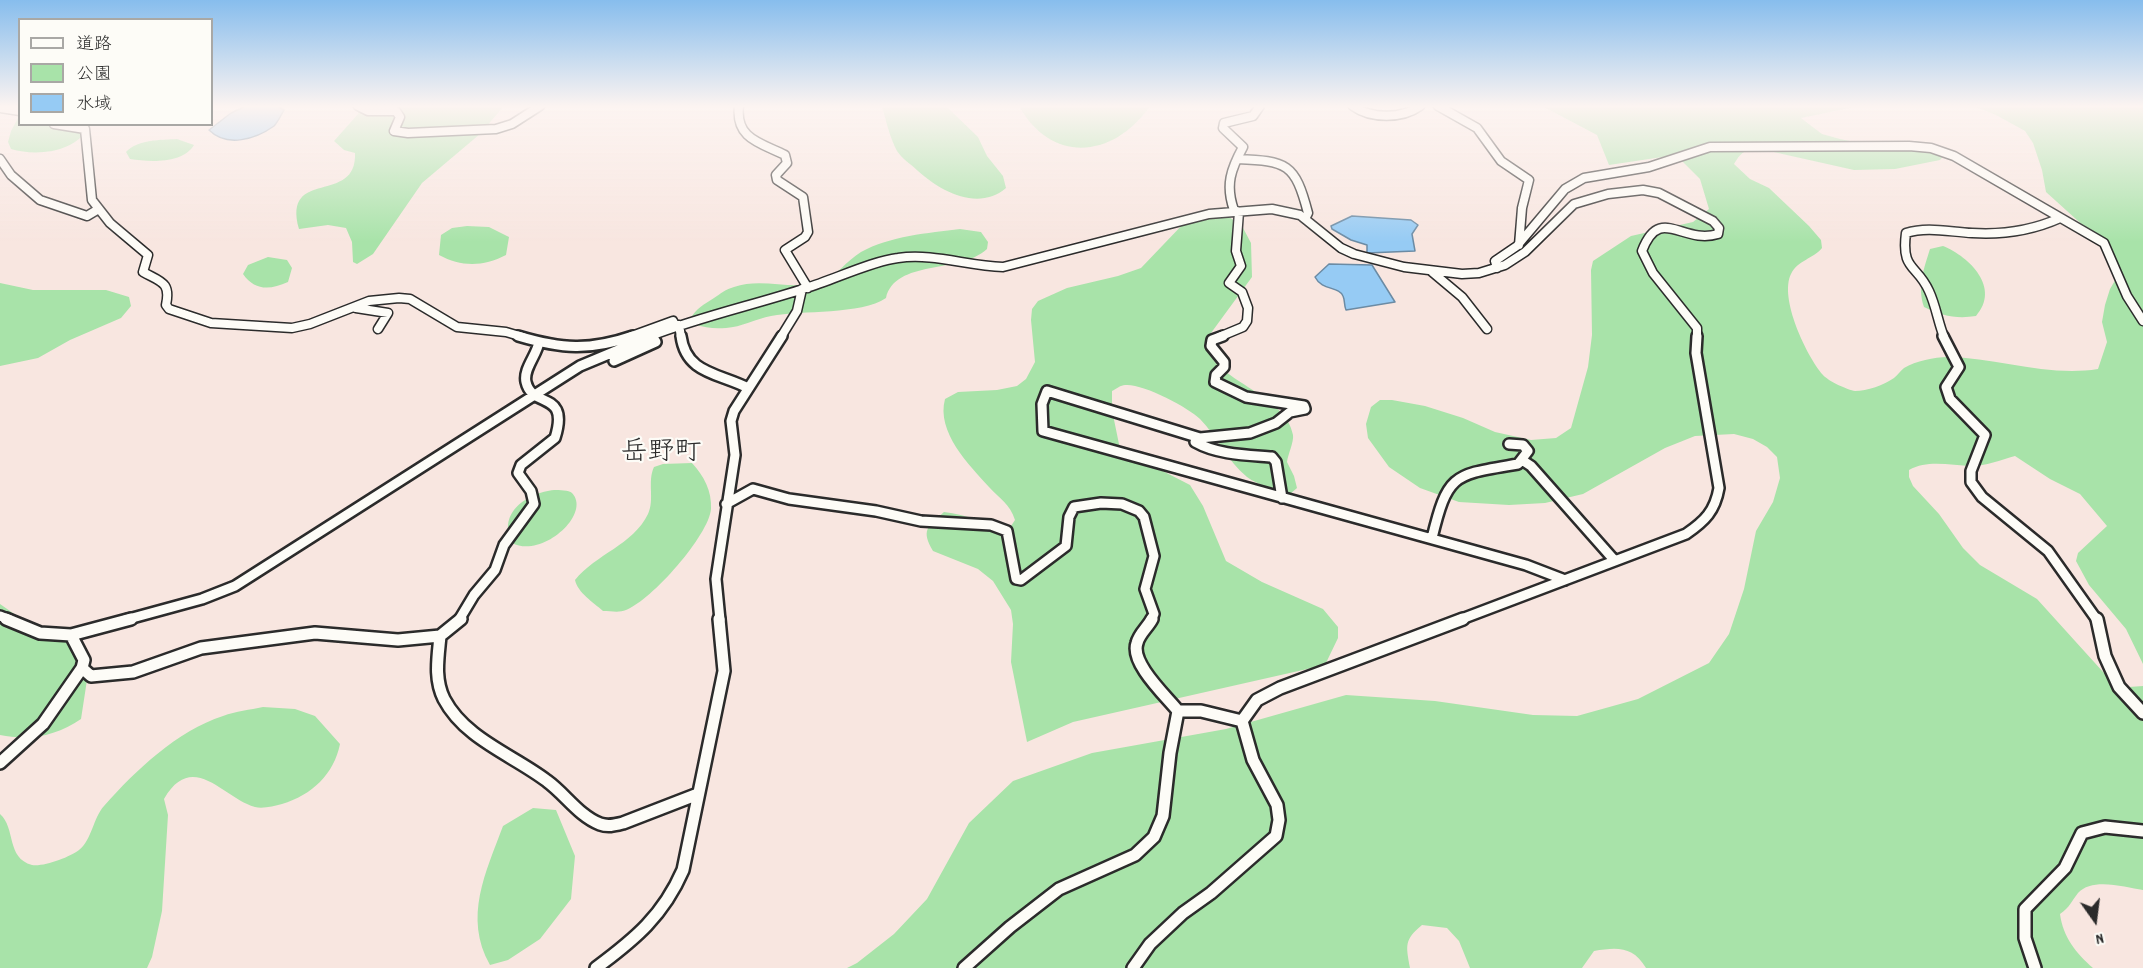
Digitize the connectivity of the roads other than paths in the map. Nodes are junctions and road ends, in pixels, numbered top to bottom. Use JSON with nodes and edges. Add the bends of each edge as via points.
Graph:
{"nodes":[{"id":1,"x":88,"y":151,"type":"edge"},
{"id":2,"x":780,"y":151,"type":"edge"},
{"id":3,"x":1241,"y":151,"type":"edge"},
{"id":4,"x":1494,"y":151,"type":"edge"},
{"id":5,"x":1690,"y":151,"type":"edge"},
{"id":6,"x":1940,"y":151,"type":"edge"},
{"id":7,"x":0,"y":159,"type":"edge"},
{"id":8,"x":1237,"y":159,"type":"junction"},
{"id":9,"x":97,"y":210,"type":"junction"},
{"id":10,"x":1239,"y":212,"type":"junction"},
{"id":11,"x":2060,"y":218,"type":"junction"},
{"id":12,"x":1305,"y":219,"type":"junction"},
{"id":13,"x":1519,"y":245,"type":"junction"},
{"id":14,"x":1497,"y":268,"type":"junction"},
{"id":15,"x":1429,"y":270,"type":"junction"},
{"id":16,"x":805,"y":289,"type":"junction"},
{"id":17,"x":354,"y":308,"type":"junction"},
{"id":18,"x":2143,"y":321,"type":"edge"},
{"id":19,"x":677,"y":326,"type":"junction"},
{"id":20,"x":378,"y":329,"type":"dead end"},
{"id":21,"x":1487,"y":329,"type":"dead end"},
{"id":22,"x":652,"y":335,"type":"junction"},
{"id":23,"x":539,"y":342,"type":"junction"},
{"id":24,"x":614,"y":361,"type":"dead end"},
{"id":25,"x":748,"y":388,"type":"junction"},
{"id":26,"x":536,"y":394,"type":"junction"},
{"id":27,"x":1200,"y":438,"type":"junction"},
{"id":28,"x":1509,"y":444,"type":"dead end"},
{"id":29,"x":1522,"y":460,"type":"junction"},
{"id":30,"x":1282,"y":498,"type":"junction"},
{"id":31,"x":726,"y":504,"type":"junction"},
{"id":32,"x":1432,"y":538,"type":"junction"},
{"id":33,"x":1615,"y":561,"type":"junction"},
{"id":34,"x":1564,"y":580,"type":"junction"},
{"id":35,"x":0,"y":616,"type":"edge"},
{"id":36,"x":71,"y":635,"type":"junction"},
{"id":37,"x":440,"y":636,"type":"junction"},
{"id":38,"x":82,"y":668,"type":"junction"},
{"id":39,"x":1178,"y":711,"type":"junction"},
{"id":40,"x":2143,"y":713,"type":"edge"},
{"id":41,"x":1242,"y":721,"type":"junction"},
{"id":42,"x":0,"y":763,"type":"edge"},
{"id":43,"x":698,"y":794,"type":"junction"},
{"id":44,"x":2143,"y":831,"type":"edge"},
{"id":45,"x":596,"y":968,"type":"edge"},
{"id":46,"x":964,"y":968,"type":"edge"},
{"id":47,"x":1133,"y":968,"type":"edge"},
{"id":48,"x":2035,"y":968,"type":"edge"}],
"edges":[{"from":1,"to":9,"type":"street","via":[[92,200]]},
{"from":2,"to":16,"type":"street","via":[[786,155],[787,163],[776,175],[777,180],[803,197],[808,232],[784,250],[786,258],[806,278]]},
{"from":3,"to":8,"type":"street"},
{"from":4,"to":13,"type":"street","via":[[1501,161],[1530,180],[1522,208]]},
{"from":5,"to":13,"type":"street","via":[[1649,167],[1573,182]]},
{"from":6,"to":11,"type":"street"},
{"from":7,"to":9,"type":"street","via":[[11,176],[40,200],[87,216]]},
{"from":8,"to":10,"type":"street","via":[[1227,190],[1234,210]]},
{"from":8,"to":12,"type":"street","via":[[1271,160],[1295,173],[1308,213]]},
{"from":9,"to":17,"type":"street","via":[[148,255],[143,272],[166,285],[169,309],[211,324],[273,328],[310,324]]},
{"from":10,"to":12,"type":"street","via":[[1289,210]]},
{"from":10,"to":16,"type":"street","via":[[1209,214],[1003,267],[907,256]]},
{"from":10,"to":27,"type":"street","via":[[1235,254],[1241,266],[1229,283],[1242,292],[1248,308],[1247,321],[1243,327],[1212,340],[1211,346],[1224,362],[1215,382],[1260,401],[1304,406],[1305,410],[1290,412],[1276,423],[1250,433]]},
{"from":11,"to":18,"type":"street","via":[[2099,239],[2112,252],[2114,267]]},
{"from":11,"to":40,"type":"street","via":[[2044,228],[2001,236],[1918,229],[1906,233],[1904,249],[1907,263],[1929,290],[1943,336],[1959,367],[1946,387],[1950,399],[1985,435],[1971,471],[1971,482],[1982,497],[2048,551],[2097,619],[2104,656],[2119,687]]},
{"from":12,"to":15,"type":"street","via":[[1341,248],[1367,258]]},
{"from":13,"to":14,"type":"street","via":[[1496,261]]},
{"from":14,"to":15,"type":"street","via":[[1450,274]]},
{"from":14,"to":33,"type":"street","via":[[1538,242],[1570,206],[1593,195],[1649,190],[1719,228],[1719,234],[1702,239],[1660,227],[1651,229],[1642,251],[1653,273],[1697,328],[1696,354],[1719,488],[1717,502],[1709,519],[1686,534]]},
{"from":15,"to":21,"type":"street","via":[[1458,293]]},
{"from":16,"to":19,"type":"street"},
{"from":16,"to":25,"type":"street","via":[[797,311]]},
{"from":17,"to":20,"type":"street","via":[[388,313]]},
{"from":17,"to":23,"type":"street","via":[[384,298],[410,299],[457,327],[506,332]]},
{"from":19,"to":22,"type":"street"},
{"from":19,"to":23,"type":"street","via":[[673,321],[587,347]]},
{"from":19,"to":25,"type":"street","via":[[683,352],[701,369]]},
{"from":22,"to":24,"type":"street","via":[[656,342]]},
{"from":22,"to":26,"type":"street","via":[[580,366]]},
{"from":23,"to":26,"type":"street","via":[[526,382]]},
{"from":25,"to":31,"type":"street","via":[[731,421],[735,455]]},
{"from":26,"to":36,"type":"street","via":[[235,586],[202,599]]},
{"from":26,"to":37,"type":"street","via":[[555,407],[559,415],[555,438],[521,465],[518,473],[531,491],[534,504],[504,545],[495,570],[474,595],[462,618]]},
{"from":27,"to":30,"type":"street","via":[[1195,442],[1204,447],[1272,457]]},
{"from":27,"to":30,"type":"street","via":[[1047,391],[1043,395],[1043,431]]},
{"from":28,"to":29,"type":"street","via":[[1526,447],[1528,451]]},
{"from":29,"to":32,"type":"street","via":[[1456,478],[1440,501]]},
{"from":29,"to":33,"type":"street"},
{"from":30,"to":32,"type":"street"},
{"from":31,"to":39,"type":"street","via":[[753,489],[789,499],[876,510],[921,521],[991,525],[1007,531],[1016,579],[1021,580],[1066,546],[1074,507],[1085,504],[1136,509],[1144,518],[1155,557],[1144,584],[1144,594],[1154,614],[1136,642],[1135,653]]},
{"from":31,"to":43,"type":"street","via":[[716,579],[724,671]]},
{"from":32,"to":34,"type":"street"},
{"from":33,"to":34,"type":"street"},
{"from":34,"to":41,"type":"street","via":[[1280,688],[1257,700]]},
{"from":35,"to":36,"type":"street","via":[[40,633]]},
{"from":36,"to":38,"type":"street","via":[[84,660]]},
{"from":37,"to":38,"type":"street","via":[[398,640],[315,633],[201,648],[133,672],[91,676]]},
{"from":37,"to":43,"type":"street","via":[[437,679],[454,713],[494,749],[546,780],[603,825],[621,825]]},
{"from":38,"to":42,"type":"street","via":[[43,724]]},
{"from":39,"to":41,"type":"street","via":[[1201,711]]},
{"from":39,"to":46,"type":"street","via":[[1171,737],[1162,817],[1155,836],[1127,860],[1060,888]]},
{"from":41,"to":47,"type":"street","via":[[1254,760],[1277,805],[1276,836],[1183,913],[1150,944]]},
{"from":43,"to":45,"type":"street","via":[[674,895],[655,921]]},
{"from":44,"to":48,"type":"street","via":[[2104,827],[2082,833],[2065,868],[2025,909],[2025,938]]}]}
